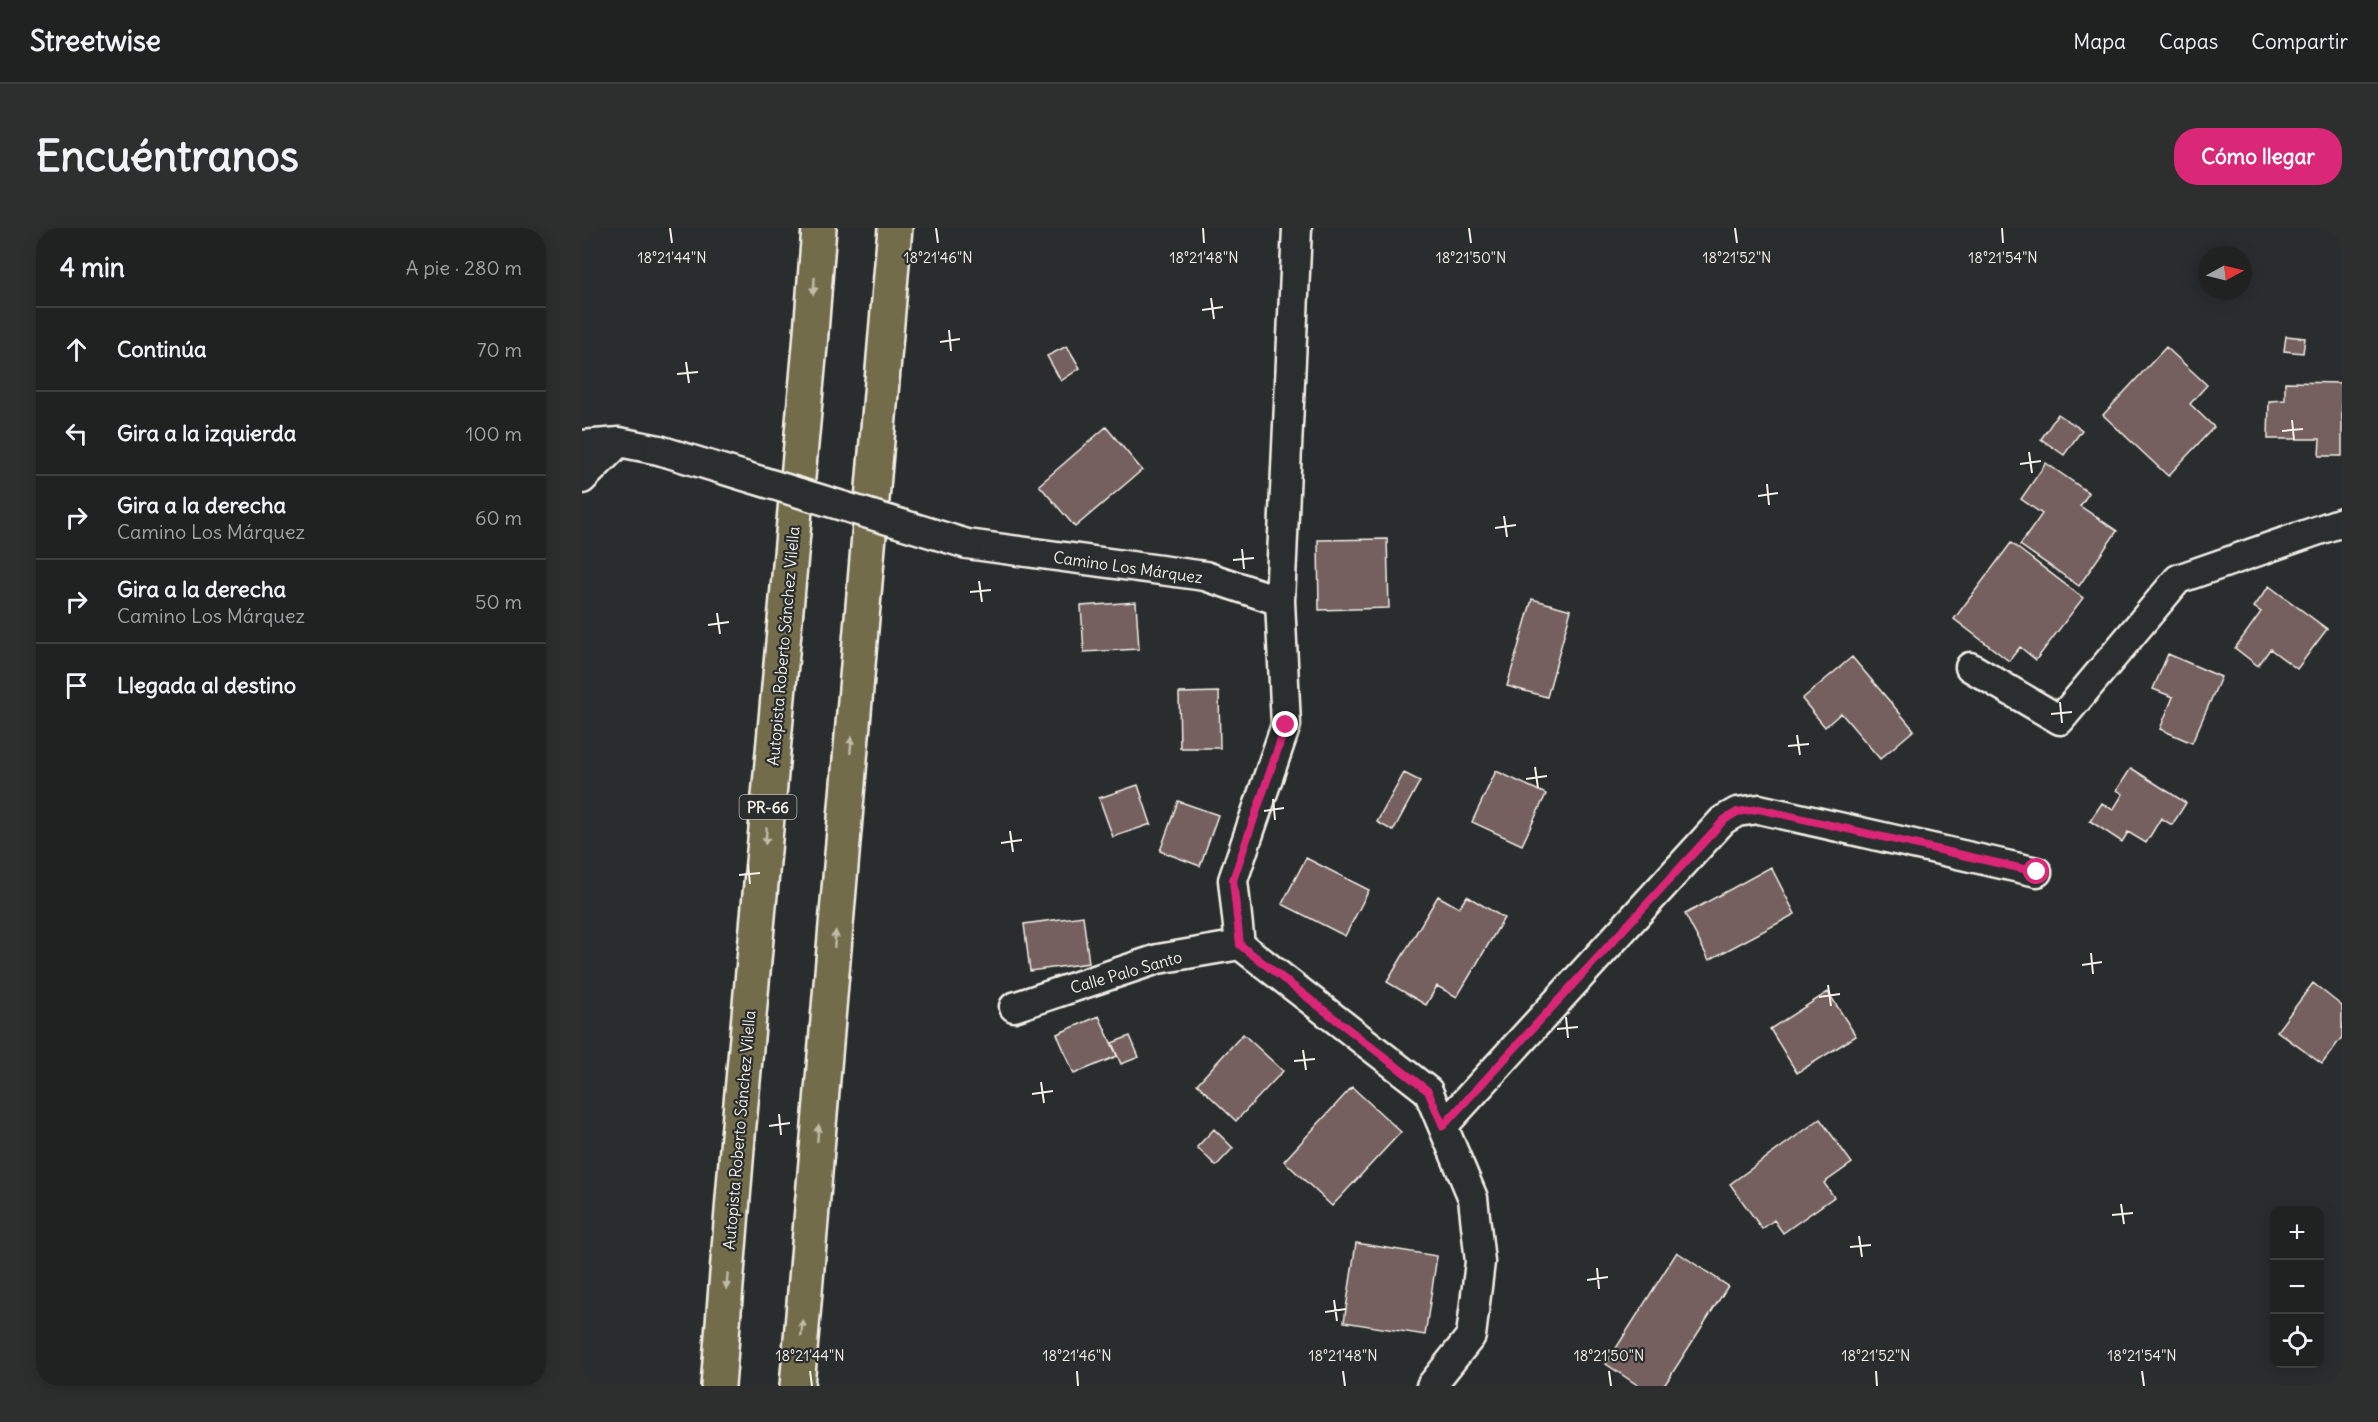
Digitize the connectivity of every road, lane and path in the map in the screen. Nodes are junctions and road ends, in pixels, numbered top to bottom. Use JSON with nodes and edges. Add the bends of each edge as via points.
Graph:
{"nodes":[{"id":1,"x":819,"y":228,"type":"edge"},
{"id":2,"x":895,"y":228,"type":"edge"},
{"id":3,"x":1297,"y":228,"type":"edge"},
{"id":4,"x":619,"y":442,"type":"junction"},
{"id":5,"x":582,"y":445,"type":"edge"},
{"id":6,"x":582,"y":479,"type":"edge"},
{"id":7,"x":2342,"y":522,"type":"edge"},
{"id":8,"x":1280,"y":601,"type":"junction"},
{"id":9,"x":1970,"y":667,"type":"dead end"},
{"id":10,"x":2037,"y":872,"type":"dead end"},
{"id":11,"x":1240,"y":945,"type":"junction"},
{"id":12,"x":1014,"y":1006,"type":"dead end"},
{"id":13,"x":1443,"y":1126,"type":"junction"},
{"id":14,"x":718,"y":1386,"type":"edge"},
{"id":15,"x":797,"y":1386,"type":"edge"},
{"id":16,"x":1431,"y":1386,"type":"edge"}],
"edges":[{"from":1,"to":14,"type":"highway","name":"Autopista Roberto Sánchez Vilella","number":"PR-66","one_way":true},
{"from":15,"to":2,"type":"highway","one_way":true},
{"from":3,"to":8,"type":"street"},
{"from":4,"to":5,"type":"street","name":"Camino Los Márquez"},
{"from":4,"to":6,"type":"street"},
{"from":4,"to":8,"type":"street","name":"Camino Los Márquez","bridge":true,"via":[[659,450],[967,544],[1205,576]]},
{"from":7,"to":9,"type":"street","via":[[2178,579],[2060,720]]},
{"from":8,"to":11,"type":"street","via":[[1286,725],[1233,880]]},
{"from":10,"to":13,"type":"street","via":[[1759,809],[1737,812],[1724,820]]},
{"from":11,"to":12,"type":"street","name":"Calle Palo Santo","via":[[1158,959]]},
{"from":11,"to":13,"type":"street","via":[[1428,1091]]},
{"from":13,"to":16,"type":"street","via":[[1473,1198],[1480,1262],[1471,1336]]}]}
